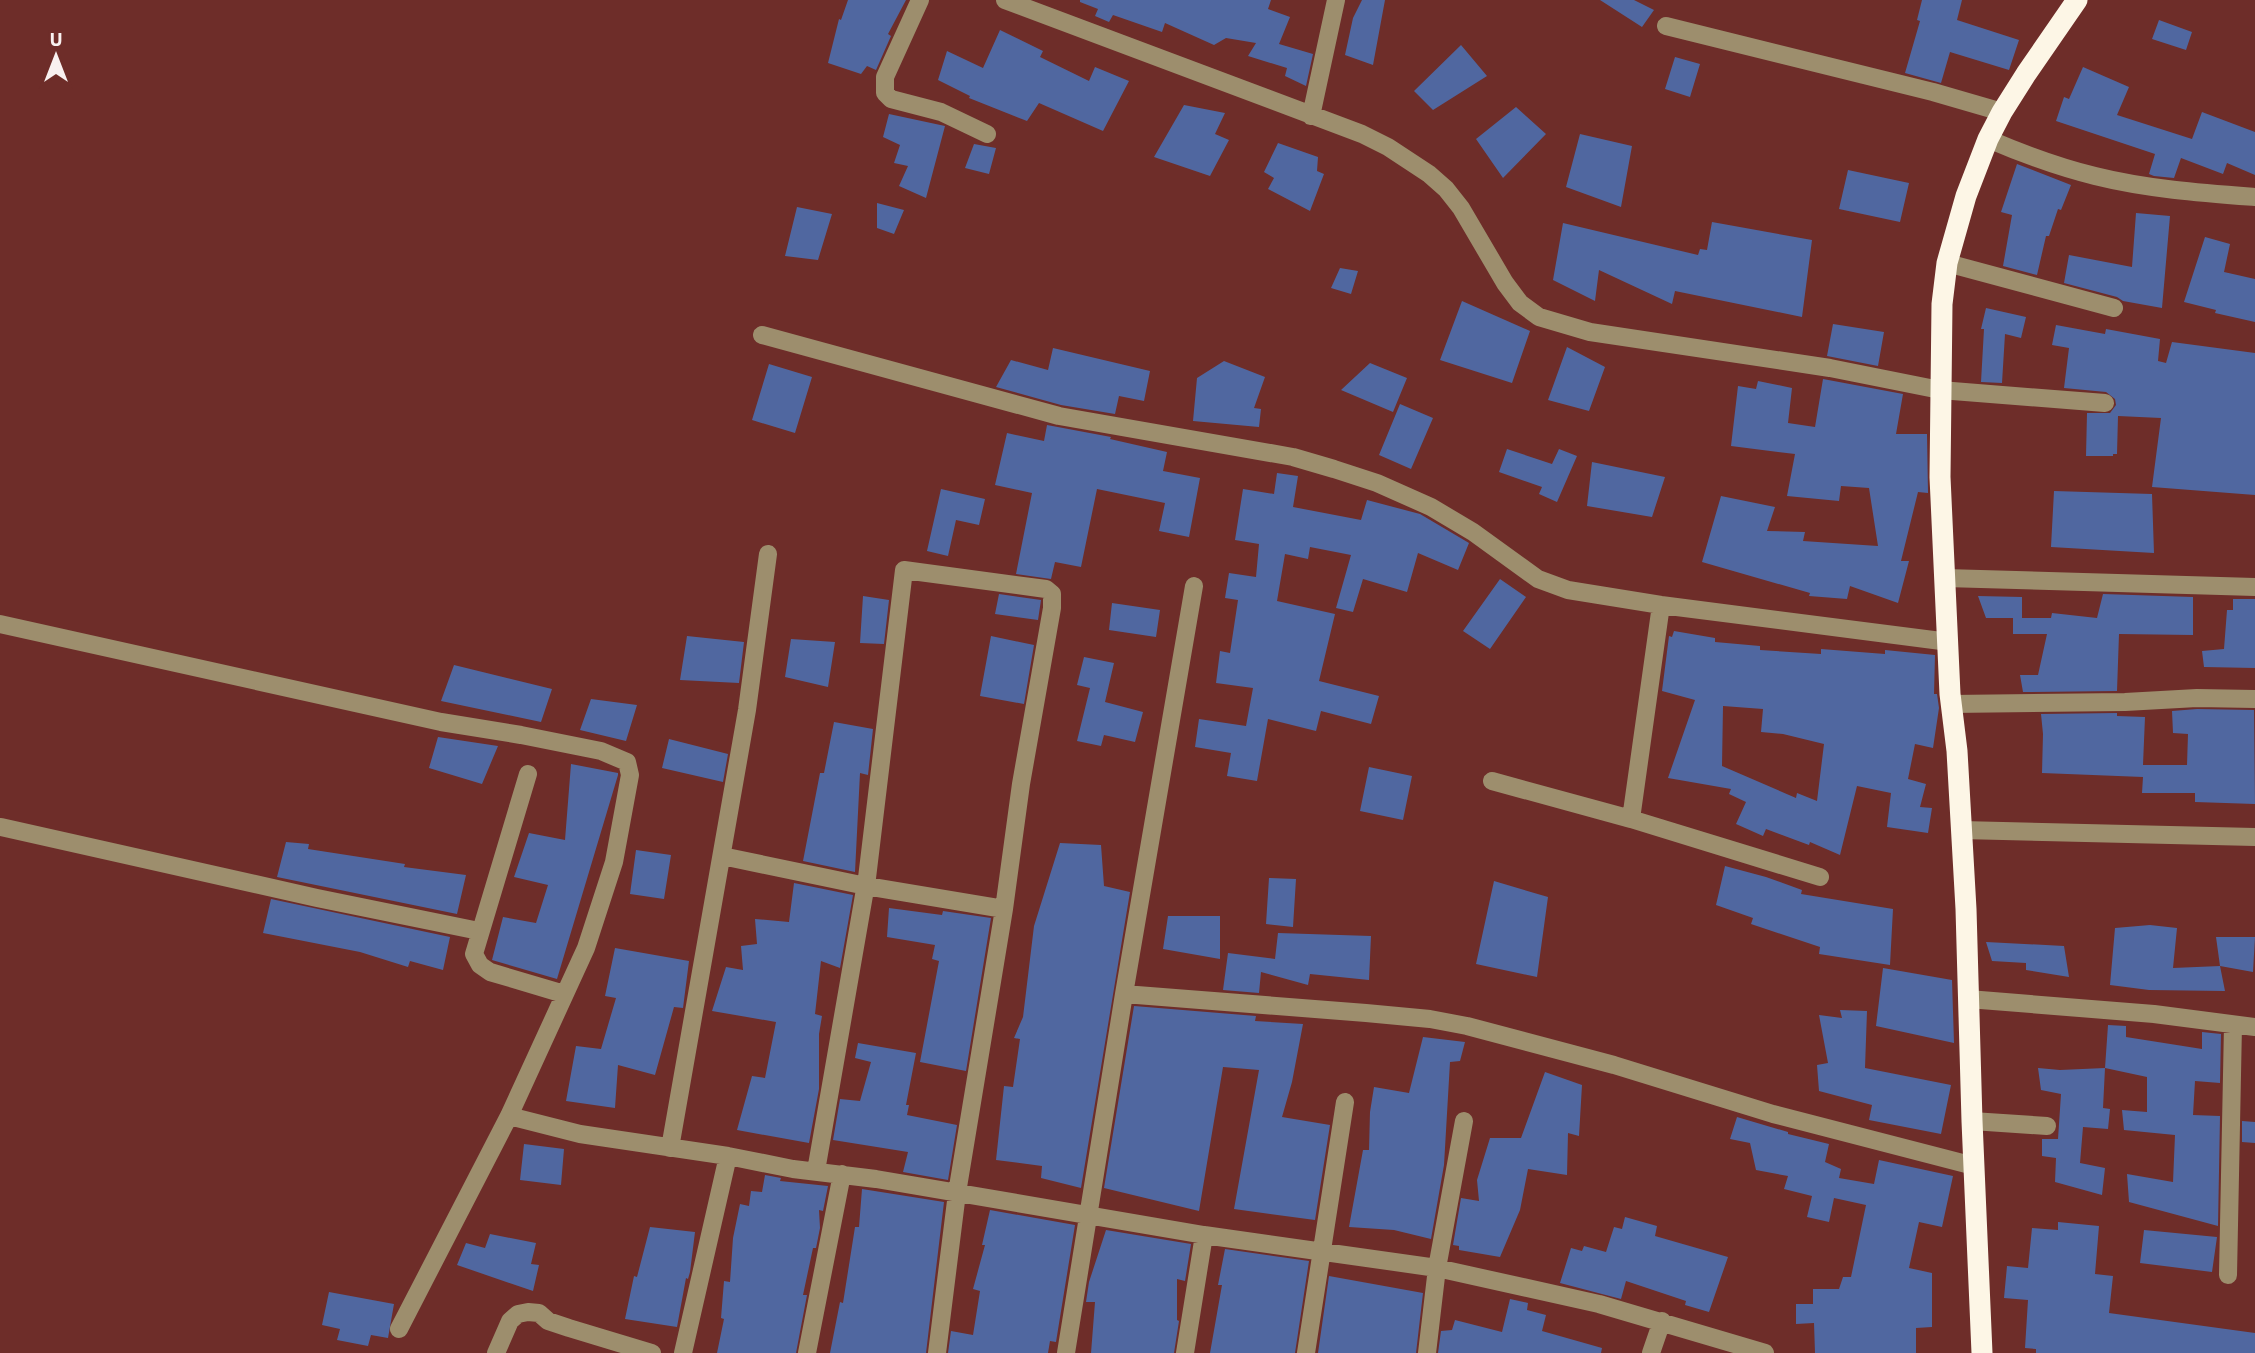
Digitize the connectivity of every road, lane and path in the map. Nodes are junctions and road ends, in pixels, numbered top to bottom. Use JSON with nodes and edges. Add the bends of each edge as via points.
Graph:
{"nodes":[{"id":1,"x":920,"y":0,"type":"edge"},
{"id":2,"x":1005,"y":0,"type":"edge"},
{"id":3,"x":1336,"y":0,"type":"edge"},
{"id":4,"x":2077,"y":0,"type":"edge"},
{"id":5,"x":1666,"y":26,"type":"dead end"},
{"id":6,"x":2001,"y":112,"type":"junction"},
{"id":7,"x":1311,"y":116,"type":"junction"},
{"id":8,"x":987,"y":134,"type":"dead end"},
{"id":9,"x":1988,"y":139,"type":"junction"},
{"id":10,"x":2255,"y":197,"type":"edge"},
{"id":11,"x":1947,"y":263,"type":"junction"},
{"id":12,"x":2114,"y":308,"type":"dead end"},
{"id":13,"x":762,"y":335,"type":"dead end"},
{"id":14,"x":1940,"y":390,"type":"junction"},
{"id":15,"x":2105,"y":403,"type":"dead end"},
{"id":16,"x":768,"y":554,"type":"dead end"},
{"id":17,"x":1945,"y":578,"type":"junction"},
{"id":18,"x":1194,"y":586,"type":"dead end"},
{"id":19,"x":2255,"y":587,"type":"edge"},
{"id":20,"x":1661,"y":606,"type":"junction"},
{"id":21,"x":0,"y":624,"type":"edge"},
{"id":22,"x":1949,"y":642,"type":"junction"},
{"id":23,"x":2255,"y":699,"type":"edge"},
{"id":24,"x":1951,"y":704,"type":"junction"},
{"id":25,"x":528,"y":774,"type":"dead end"},
{"id":26,"x":1492,"y":781,"type":"dead end"},
{"id":27,"x":1631,"y":819,"type":"junction"},
{"id":28,"x":1,"y":827,"type":"edge"},
{"id":29,"x":1961,"y":830,"type":"junction"},
{"id":30,"x":2255,"y":837,"type":"edge"},
{"id":31,"x":722,"y":856,"type":"junction"},
{"id":32,"x":1821,"y":877,"type":"dead end"},
{"id":33,"x":866,"y":886,"type":"junction"},
{"id":34,"x":1004,"y":909,"type":"junction"},
{"id":35,"x":479,"y":931,"type":"junction"},
{"id":36,"x":564,"y":994,"type":"junction"},
{"id":37,"x":1124,"y":994,"type":"junction"},
{"id":38,"x":1968,"y":999,"type":"junction"},
{"id":39,"x":2233,"y":1025,"type":"junction"},
{"id":40,"x":2255,"y":1027,"type":"edge"},
{"id":41,"x":1345,"y":1102,"type":"dead end"},
{"id":42,"x":509,"y":1116,"type":"junction"},
{"id":43,"x":1972,"y":1121,"type":"junction"},
{"id":44,"x":1464,"y":1122,"type":"dead end"},
{"id":45,"x":2047,"y":1126,"type":"dead end"},
{"id":46,"x":670,"y":1148,"type":"junction"},
{"id":47,"x":728,"y":1156,"type":"junction"},
{"id":48,"x":1973,"y":1166,"type":"junction"},
{"id":49,"x":816,"y":1171,"type":"junction"},
{"id":50,"x":842,"y":1174,"type":"junction"},
{"id":51,"x":957,"y":1192,"type":"junction"},
{"id":52,"x":1089,"y":1214,"type":"junction"},
{"id":53,"x":1204,"y":1235,"type":"junction"},
{"id":54,"x":1321,"y":1251,"type":"junction"},
{"id":55,"x":1437,"y":1268,"type":"junction"},
{"id":56,"x":2228,"y":1275,"type":"dead end"},
{"id":57,"x":1662,"y":1321,"type":"junction"},
{"id":58,"x":399,"y":1329,"type":"dead end"},
{"id":59,"x":496,"y":1353,"type":"edge"},
{"id":60,"x":652,"y":1353,"type":"edge"},
{"id":61,"x":684,"y":1353,"type":"edge"},
{"id":62,"x":807,"y":1353,"type":"edge"},
{"id":63,"x":937,"y":1353,"type":"edge"},
{"id":64,"x":1066,"y":1353,"type":"edge"},
{"id":65,"x":1185,"y":1353,"type":"edge"},
{"id":66,"x":1306,"y":1353,"type":"edge"},
{"id":67,"x":1427,"y":1353,"type":"edge"},
{"id":68,"x":1651,"y":1353,"type":"edge"},
{"id":69,"x":1765,"y":1353,"type":"edge"},
{"id":70,"x":1982,"y":1353,"type":"edge"}],
"edges":[{"from":1,"to":8,"type":"street","via":[[889,67],[885,93]]},
{"from":2,"to":7,"type":"street"},
{"from":3,"to":7,"type":"street"},
{"from":4,"to":6,"type":"highway"},
{"from":5,"to":6,"type":"street"},
{"from":6,"to":9,"type":"highway"},
{"from":7,"to":14,"type":"street","via":[[1362,134],[1429,174],[1461,208],[1504,283],[1539,317],[1590,332],[1830,368]]},
{"from":9,"to":10,"type":"street","via":[[2098,177]]},
{"from":9,"to":11,"type":"highway"},
{"from":11,"to":12,"type":"street"},
{"from":11,"to":14,"type":"highway"},
{"from":13,"to":20,"type":"street","via":[[1059,416],[1293,457],[1334,469],[1431,507],[1538,579],[1568,590]]},
{"from":14,"to":15,"type":"street"},
{"from":14,"to":17,"type":"highway"},
{"from":16,"to":31,"type":"street"},
{"from":17,"to":19,"type":"street"},
{"from":17,"to":22,"type":"highway"},
{"from":18,"to":37,"type":"street"},
{"from":20,"to":22,"type":"street"},
{"from":20,"to":27,"type":"street"},
{"from":21,"to":36,"type":"street","via":[[441,722],[601,751],[624,760],[631,775],[614,862],[586,948]]},
{"from":22,"to":24,"type":"highway"},
{"from":23,"to":24,"type":"street"},
{"from":24,"to":29,"type":"highway"},
{"from":25,"to":35,"type":"street"},
{"from":26,"to":27,"type":"street"},
{"from":27,"to":32,"type":"street"},
{"from":28,"to":35,"type":"street"},
{"from":29,"to":30,"type":"street"},
{"from":29,"to":38,"type":"highway"},
{"from":31,"to":33,"type":"street"},
{"from":31,"to":46,"type":"street"},
{"from":33,"to":34,"type":"street"},
{"from":33,"to":34,"type":"street","via":[[904,570],[1032,586],[1051,592],[1052,608]]},
{"from":33,"to":49,"type":"street"},
{"from":34,"to":51,"type":"street"},
{"from":35,"to":36,"type":"street","via":[[474,954],[484,969]]},
{"from":36,"to":42,"type":"street"},
{"from":37,"to":48,"type":"street","via":[[1366,1013],[1467,1026]]},
{"from":37,"to":52,"type":"street"},
{"from":38,"to":39,"type":"street"},
{"from":38,"to":43,"type":"highway"},
{"from":39,"to":40,"type":"street"},
{"from":39,"to":56,"type":"street"},
{"from":41,"to":54,"type":"street"},
{"from":42,"to":46,"type":"street","via":[[580,1134]]},
{"from":42,"to":58,"type":"street"},
{"from":43,"to":45,"type":"street"},
{"from":43,"to":48,"type":"highway"},
{"from":44,"to":55,"type":"street"},
{"from":46,"to":47,"type":"street"},
{"from":47,"to":49,"type":"street"},
{"from":47,"to":61,"type":"street"},
{"from":48,"to":70,"type":"highway"},
{"from":49,"to":50,"type":"street"},
{"from":50,"to":51,"type":"street"},
{"from":50,"to":62,"type":"street"},
{"from":51,"to":52,"type":"street"},
{"from":51,"to":63,"type":"street"},
{"from":52,"to":53,"type":"street"},
{"from":52,"to":64,"type":"street"},
{"from":53,"to":54,"type":"street"},
{"from":53,"to":65,"type":"street"},
{"from":54,"to":55,"type":"street"},
{"from":54,"to":66,"type":"street"},
{"from":55,"to":57,"type":"street"},
{"from":55,"to":67,"type":"street"},
{"from":57,"to":68,"type":"street"},
{"from":57,"to":69,"type":"street"},
{"from":59,"to":60,"type":"street","via":[[510,1321],[528,1312]]}]}
